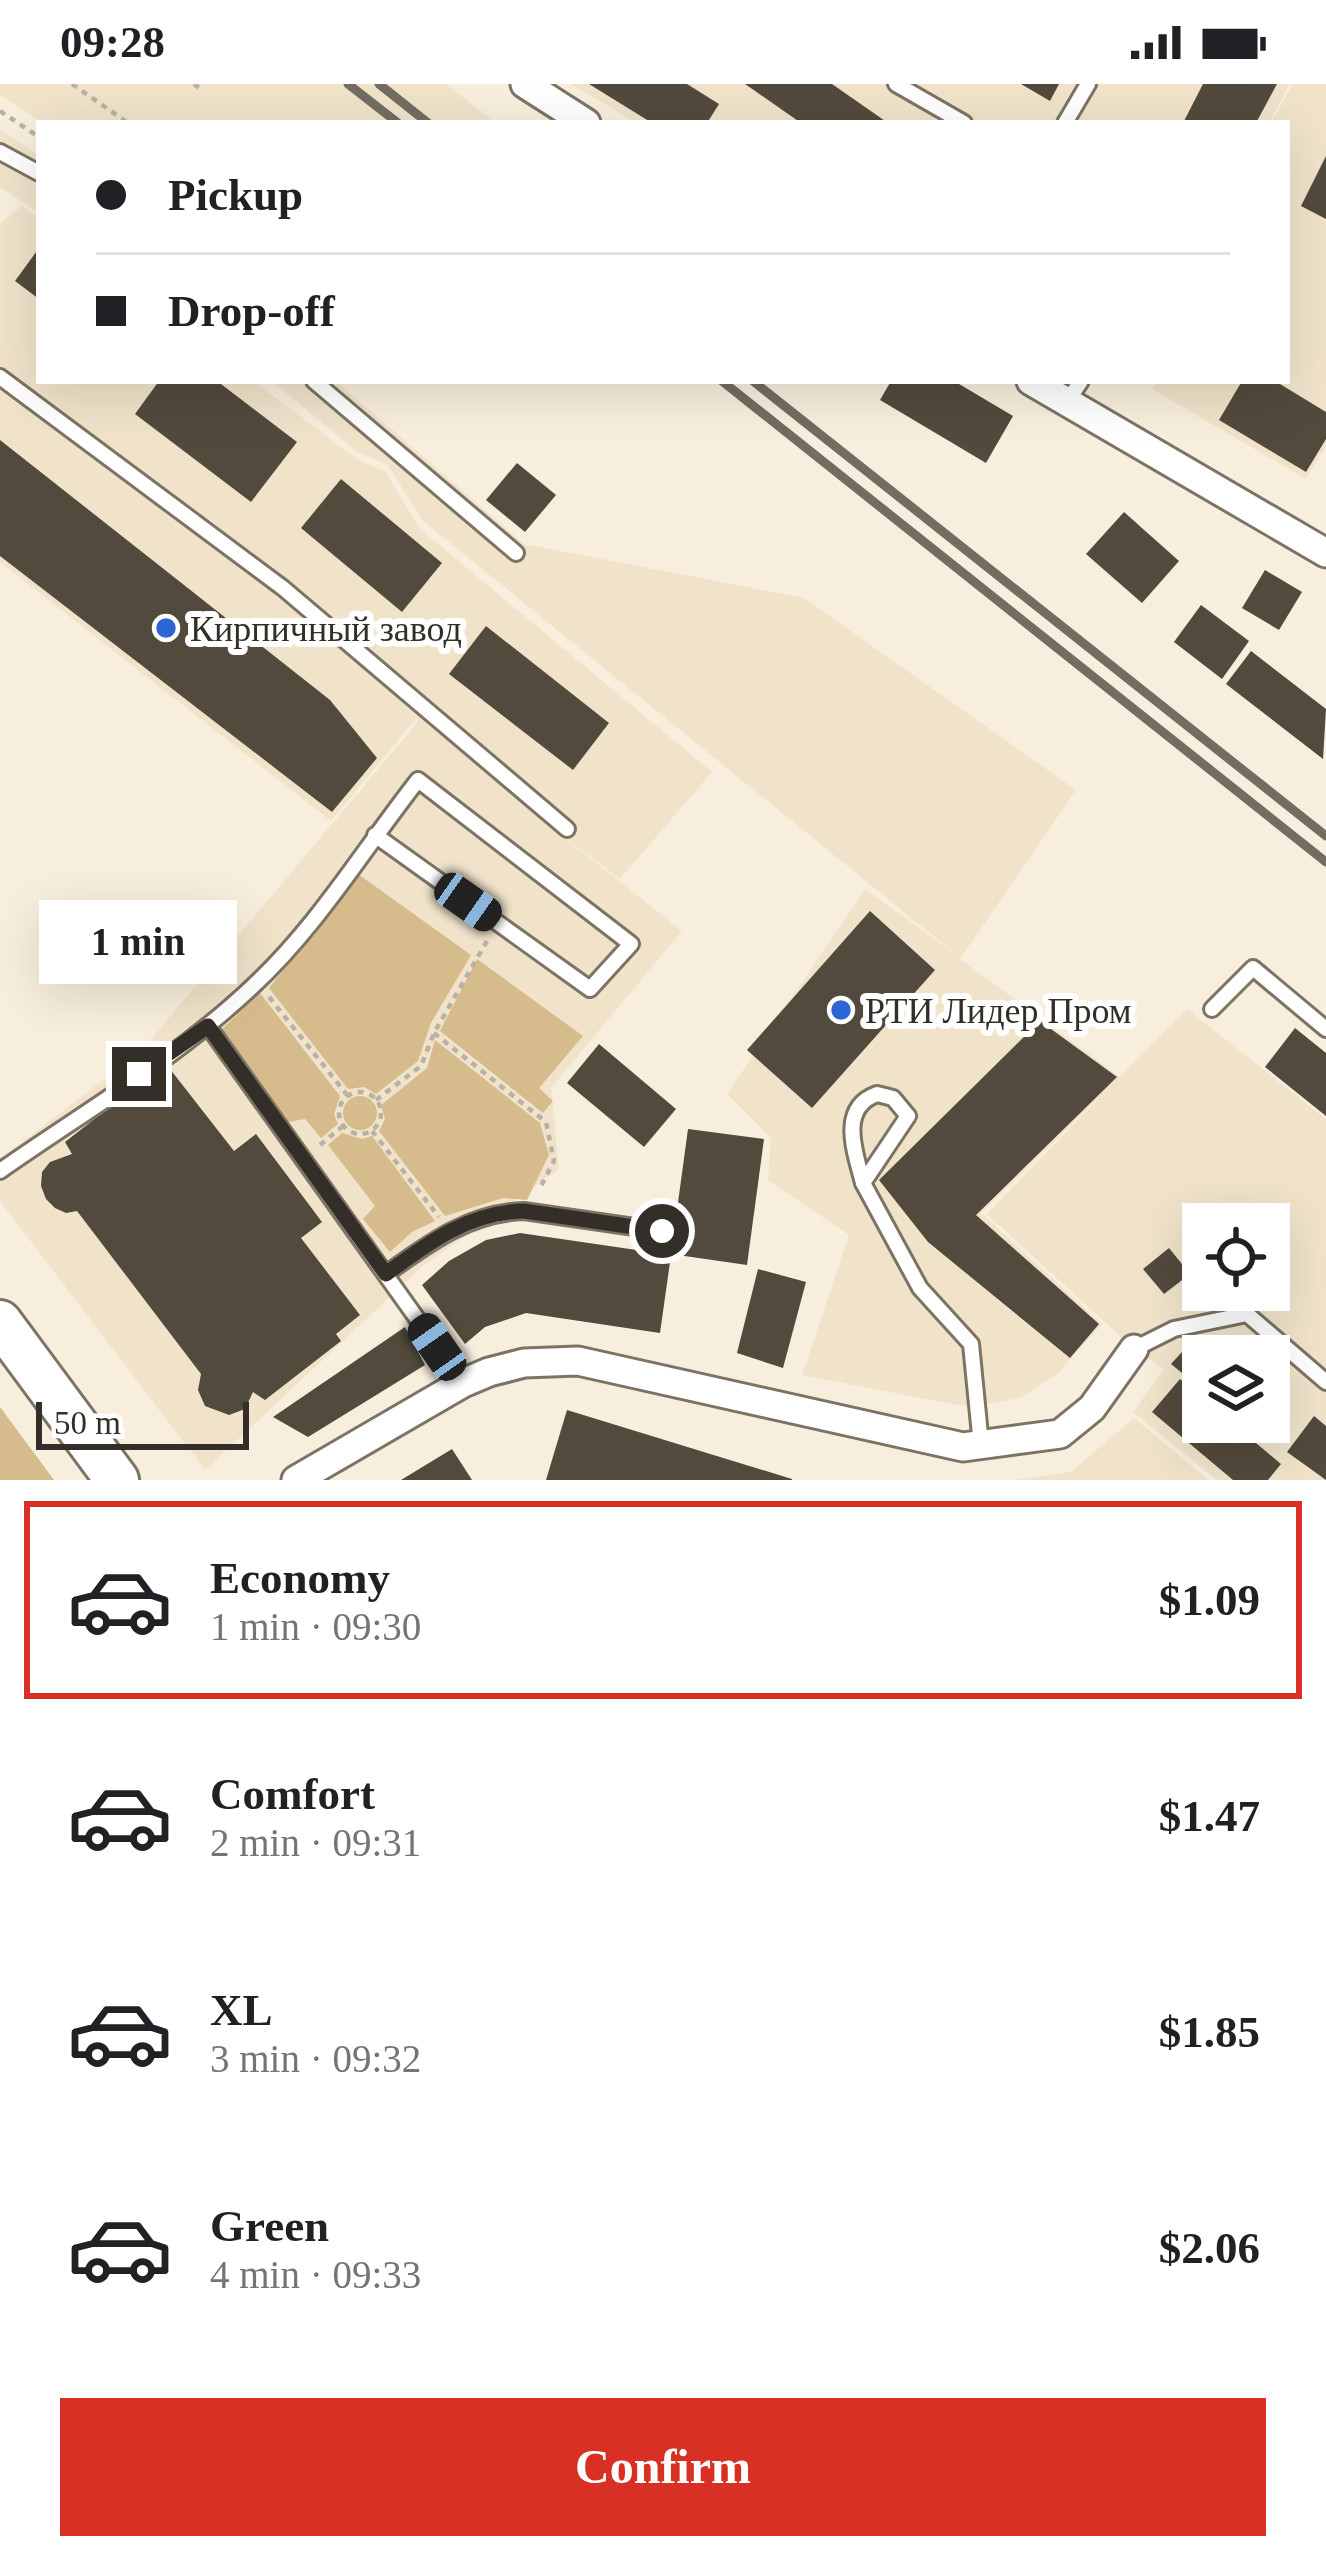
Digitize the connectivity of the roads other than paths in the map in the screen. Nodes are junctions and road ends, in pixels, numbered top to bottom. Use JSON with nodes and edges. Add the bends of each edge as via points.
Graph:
{"nodes":[{"id":1,"x":524,"y":84,"type":"edge"},
{"id":2,"x":896,"y":84,"type":"edge"},
{"id":3,"x":1088,"y":84,"type":"edge"},
{"id":4,"x":581,"y":120,"type":"edge"},
{"id":5,"x":959,"y":120,"type":"edge"},
{"id":6,"x":1067,"y":120,"type":"edge"},
{"id":7,"x":0,"y":152,"type":"edge"},
{"id":8,"x":36,"y":170,"type":"edge"},
{"id":9,"x":0,"y":377,"type":"edge"},
{"id":10,"x":318,"y":384,"type":"edge"},
{"id":11,"x":1042,"y":384,"type":"edge"},
{"id":12,"x":1074,"y":392,"type":"edge"},
{"id":13,"x":1326,"y":553,"type":"edge"},
{"id":14,"x":516,"y":554,"type":"dead end"},
{"id":15,"x":566,"y":830,"type":"dead end"},
{"id":16,"x":375,"y":835,"type":"junction"},
{"id":17,"x":1212,"y":1009,"type":"dead end"},
{"id":18,"x":208,"y":1026,"type":"junction"},
{"id":19,"x":1326,"y":1029,"type":"edge"},
{"id":20,"x":0,"y":1171,"type":"edge"},
{"id":21,"x":863,"y":1183,"type":"junction"},
{"id":22,"x":662,"y":1231,"type":"dead end"},
{"id":23,"x":386,"y":1274,"type":"junction"},
{"id":24,"x":0,"y":1322,"type":"edge"},
{"id":25,"x":1134,"y":1349,"type":"joint"},
{"id":26,"x":1326,"y":1382,"type":"edge"},
{"id":27,"x":463,"y":1383,"type":"junction"},
{"id":28,"x":981,"y":1445,"type":"junction"},
{"id":29,"x":117,"y":1480,"type":"edge"},
{"id":30,"x":296,"y":1480,"type":"edge"}],
"edges":[{"from":1,"to":4,"type":"street"},
{"from":2,"to":5,"type":"lane"},
{"from":3,"to":6,"type":"lane"},
{"from":7,"to":8,"type":"lane"},
{"from":9,"to":15,"type":"lane","via":[[283,588]]},
{"from":10,"to":14,"type":"lane"},
{"from":11,"to":12,"type":"street"},
{"from":12,"to":13,"type":"street"},
{"from":16,"to":16,"type":"lane","via":[[590,989],[631,944],[418,780]]},
{"from":16,"to":18,"type":"lane","via":[[308,929]]},
{"from":17,"to":19,"type":"lane","via":[[1252,968]]},
{"from":18,"to":20,"type":"lane"},
{"from":18,"to":23,"type":"lane"},
{"from":21,"to":21,"type":"lane","via":[[908,1116],[877,1094],[854,1110]]},
{"from":21,"to":28,"type":"lane","via":[[920,1288],[970,1344]]},
{"from":22,"to":23,"type":"lane","via":[[502,1211],[450,1231]]},
{"from":23,"to":27,"type":"lane"},
{"from":24,"to":29,"type":"main road"},
{"from":25,"to":26,"type":"lane","via":[[1174,1329],[1247,1314]]},
{"from":25,"to":28,"type":"street","via":[[1092,1408],[1060,1434]]},
{"from":27,"to":28,"type":"street","via":[[524,1363],[578,1361]]},
{"from":27,"to":30,"type":"street"}]}
